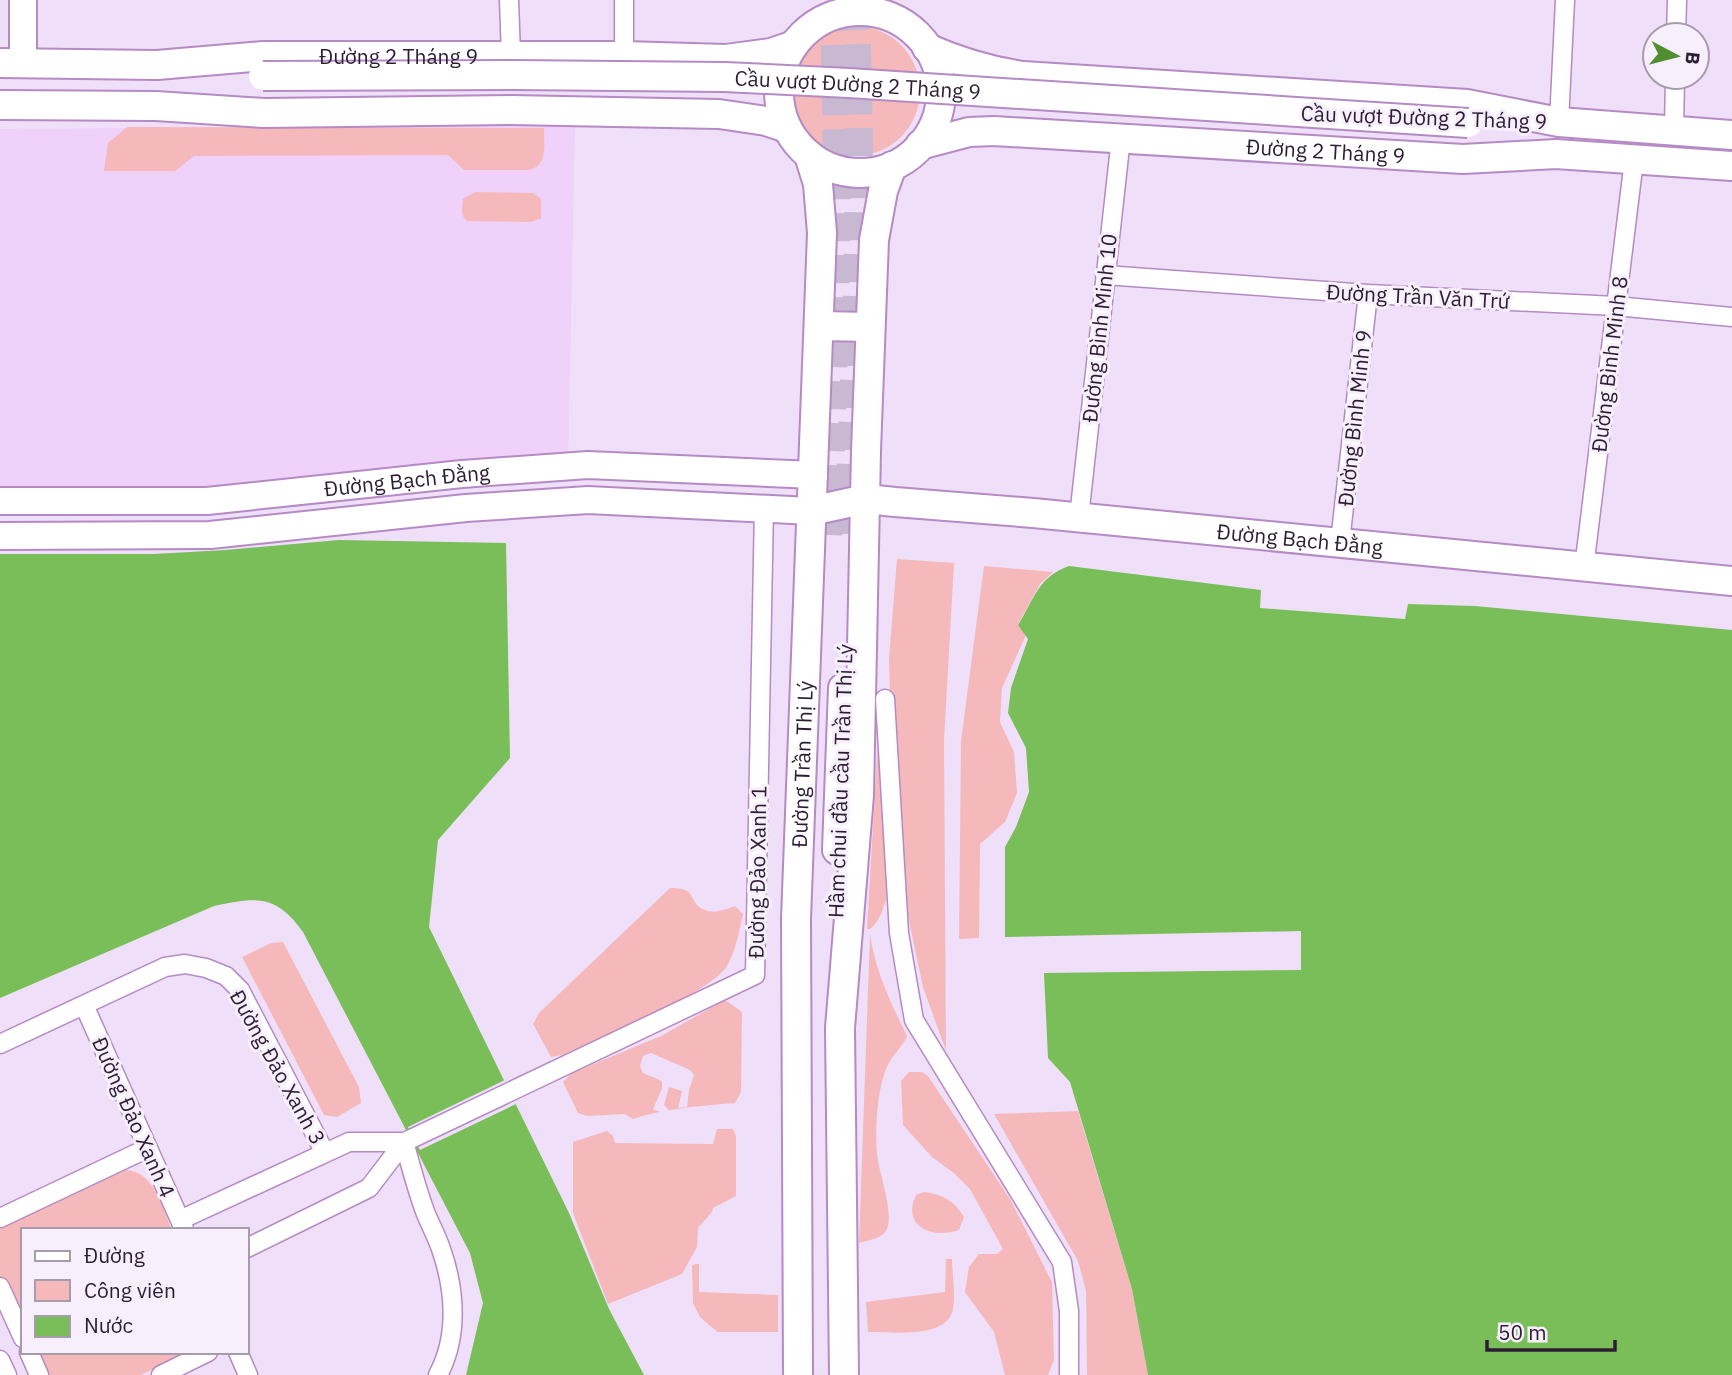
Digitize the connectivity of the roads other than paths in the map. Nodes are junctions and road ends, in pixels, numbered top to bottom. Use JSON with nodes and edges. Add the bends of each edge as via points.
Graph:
{"nodes":[{"id":1,"x":23,"y":0,"type":"edge"},
{"id":2,"x":509,"y":0,"type":"edge"},
{"id":3,"x":624,"y":0,"type":"edge"},
{"id":4,"x":816,"y":0,"type":"edge"},
{"id":5,"x":880,"y":0,"type":"edge"},
{"id":6,"x":1565,"y":0,"type":"edge"},
{"id":7,"x":1677,"y":0,"type":"edge"},
{"id":8,"x":1676,"y":21,"type":"edge"},
{"id":9,"x":902,"y":23,"type":"junction"},
{"id":10,"x":800,"y":38,"type":"junction"},
{"id":11,"x":927,"y":48,"type":"junction"},
{"id":12,"x":511,"y":55,"type":"junction"},
{"id":13,"x":624,"y":56,"type":"junction"},
{"id":14,"x":12,"y":63,"type":"edge"},
{"id":15,"x":158,"y":65,"type":"junction"},
{"id":16,"x":264,"y":85,"type":"junction"},
{"id":17,"x":1675,"y":91,"type":"edge"},
{"id":18,"x":0,"y":105,"type":"edge"},
{"id":19,"x":156,"y":106,"type":"junction"},
{"id":20,"x":1559,"y":122,"type":"junction"},
{"id":21,"x":788,"y":128,"type":"junction"},
{"id":22,"x":1674,"y":130,"type":"junction"},
{"id":23,"x":1467,"y":132,"type":"junction"},
{"id":24,"x":1732,"y":135,"type":"edge"},
{"id":25,"x":1121,"y":138,"type":"junction"},
{"id":26,"x":920,"y":145,"type":"junction"},
{"id":27,"x":1556,"y":154,"type":"junction"},
{"id":28,"x":809,"y":155,"type":"junction"},
{"id":29,"x":1634,"y":160,"type":"junction"},
{"id":30,"x":892,"y":166,"type":"junction"},
{"id":31,"x":1732,"y":166,"type":"edge"},
{"id":32,"x":1105,"y":275,"type":"junction"},
{"id":33,"x":1368,"y":294,"type":"junction"},
{"id":34,"x":1616,"y":306,"type":"junction"},
{"id":35,"x":1732,"y":317,"type":"edge"},
{"id":36,"x":820,"y":326,"type":"junction"},
{"id":37,"x":870,"y":327,"type":"junction"},
{"id":38,"x":556,"y":467,"type":"junction"},
{"id":39,"x":814,"y":475,"type":"junction"},
{"id":40,"x":866,"y":499,"type":"junction"},
{"id":41,"x":0,"y":501,"type":"edge"},
{"id":42,"x":207,"y":501,"type":"junction"},
{"id":43,"x":556,"y":502,"type":"junction"},
{"id":44,"x":764,"y":507,"type":"junction"},
{"id":45,"x":811,"y":511,"type":"junction"},
{"id":46,"x":1079,"y":517,"type":"junction"},
{"id":47,"x":210,"y":535,"type":"junction"},
{"id":48,"x":0,"y":536,"type":"edge"},
{"id":49,"x":1340,"y":542,"type":"junction"},
{"id":50,"x":1584,"y":568,"type":"junction"},
{"id":51,"x":1732,"y":581,"type":"edge"},
{"id":52,"x":885,"y":699,"type":"dead end"},
{"id":53,"x":84,"y":1005,"type":"junction"},
{"id":54,"x":840,"y":1028,"type":"junction"},
{"id":55,"x":798,"y":1033,"type":"junction"},
{"id":56,"x":0,"y":1044,"type":"edge"},
{"id":57,"x":409,"y":1140,"type":"junction"},
{"id":58,"x":148,"y":1148,"type":"junction"},
{"id":59,"x":325,"y":1153,"type":"junction"},
{"id":60,"x":0,"y":1218,"type":"edge"},
{"id":61,"x":182,"y":1225,"type":"edge"},
{"id":62,"x":248,"y":1248,"type":"edge"},
{"id":63,"x":0,"y":1287,"type":"edge"},
{"id":64,"x":21,"y":1334,"type":"edge"},
{"id":65,"x":30,"y":1354,"type":"edge"},
{"id":66,"x":204,"y":1354,"type":"edge"},
{"id":67,"x":239,"y":1354,"type":"edge"},
{"id":68,"x":0,"y":1360,"type":"edge"},
{"id":69,"x":1069,"y":1366,"type":"edge"},
{"id":70,"x":7,"y":1375,"type":"edge"},
{"id":71,"x":39,"y":1375,"type":"edge"},
{"id":72,"x":160,"y":1375,"type":"edge"},
{"id":73,"x":248,"y":1375,"type":"edge"},
{"id":74,"x":438,"y":1375,"type":"edge"},
{"id":75,"x":798,"y":1375,"type":"edge"},
{"id":76,"x":844,"y":1375,"type":"edge"}],
"edges":[{"from":1,"to":14,"type":"main road"},
{"from":2,"to":12,"type":"street"},
{"from":3,"to":13,"type":"street"},
{"from":4,"to":10,"type":"main road"},
{"from":5,"to":9,"type":"main road"},
{"from":6,"to":20,"type":"street"},
{"from":7,"to":8,"type":"street"},
{"from":9,"to":10,"type":"main road","via":[[887,15],[852,11],[835,14]]},
{"from":9,"to":11,"type":"main road"},
{"from":10,"to":13,"type":"main road","name":"Đường 2 Tháng 9","via":[[771,53],[726,59]]},
{"from":10,"to":21,"type":"main road","via":[[785,60],[780,86],[781,112]]},
{"from":11,"to":20,"type":"main road","via":[[959,62],[1023,76],[1467,104]]},
{"from":11,"to":26,"type":"main road","via":[[935,63],[940,97],[930,131]]},
{"from":12,"to":13,"type":"main road","name":"Đường 2 Tháng 9"},
{"from":12,"to":15,"type":"main road","name":"Đường 2 Tháng 9","via":[[263,56]]},
{"from":14,"to":15,"type":"main road","name":"Đường 2 Tháng 9"},
{"from":15,"to":16,"type":"main road","name":"Cầu vượt Đường 2 Tháng 9"},
{"from":16,"to":19,"type":"main road","name":"Cầu vượt Đường 2 Tháng 9"},
{"from":16,"to":23,"type":"main road","name":"Cầu vượt Đường 2 Tháng 9","via":[[722,96]]},
{"from":17,"to":22,"type":"street"},
{"from":18,"to":19,"type":"main road"},
{"from":19,"to":21,"type":"main road","via":[[264,113],[511,110],[719,114]]},
{"from":20,"to":22,"type":"main road"},
{"from":20,"to":23,"type":"main road","name":"Cầu vượt Đường 2 Tháng 9"},
{"from":21,"to":28,"type":"main road"},
{"from":22,"to":24,"type":"main road"},
{"from":23,"to":27,"type":"main road","name":"Cầu vượt Đường 2 Tháng 9"},
{"from":25,"to":26,"type":"main road","name":"Đường 2 Tháng 9","via":[[969,131]]},
{"from":25,"to":27,"type":"main road","name":"Đường 2 Tháng 9","via":[[1463,159]]},
{"from":25,"to":32,"type":"street","name":"Đường Bình Minh 10"},
{"from":26,"to":30,"type":"main road"},
{"from":27,"to":29,"type":"main road","name":"Đường 2 Tháng 9"},
{"from":28,"to":30,"type":"main road","via":[[841,171],[875,172]]},
{"from":28,"to":36,"type":"main road","name":"Đường Trần Thị Lý","via":[[821,208]]},
{"from":29,"to":31,"type":"main road","name":"Đường 2 Tháng 9"},
{"from":29,"to":34,"type":"street","name":"Đường Bình Minh 8"},
{"from":30,"to":37,"type":"main road","via":[[875,228]]},
{"from":32,"to":33,"type":"street","name":"Đường Trần Văn Trứ"},
{"from":32,"to":46,"type":"street","name":"Đường Bình Minh 10"},
{"from":33,"to":34,"type":"street","name":"Đường Trần Văn Trứ"},
{"from":33,"to":49,"type":"street","name":"Đường Bình Minh 9"},
{"from":34,"to":35,"type":"street","name":"Đường Trần Văn Trứ"},
{"from":34,"to":50,"type":"street","name":"Đường Bình Minh 8"},
{"from":36,"to":37,"type":"main road"},
{"from":36,"to":39,"type":"main road","name":"Đường Trần Thị Lý"},
{"from":37,"to":40,"type":"main road"},
{"from":38,"to":39,"type":"main road","name":"Đường Bạch Đằng"},
{"from":38,"to":42,"type":"main road","name":"Đường Bạch Đằng"},
{"from":38,"to":43,"type":"main road"},
{"from":39,"to":40,"type":"main road"},
{"from":39,"to":45,"type":"main road","name":"Đường Trần Thị Lý"},
{"from":40,"to":45,"type":"main road"},
{"from":40,"to":46,"type":"main road","name":"Đường Bạch Đằng"},
{"from":40,"to":54,"type":"main road","via":[[859,795]]},
{"from":41,"to":42,"type":"main road","name":"Đường Bạch Đằng"},
{"from":42,"to":47,"type":"main road"},
{"from":43,"to":44,"type":"main road","name":"Đường Bạch Đằng"},
{"from":43,"to":47,"type":"main road","name":"Đường Bạch Đằng"},
{"from":44,"to":45,"type":"main road","name":"Đường Bạch Đằng"},
{"from":44,"to":57,"type":"street","name":"Đường Đảo Xanh 1","via":[[755,975]]},
{"from":45,"to":55,"type":"main road","name":"Đường Trần Thị Lý","via":[[796,919]]},
{"from":46,"to":49,"type":"main road","name":"Đường Bạch Đằng"},
{"from":47,"to":48,"type":"main road","name":"Đường Bạch Đằng"},
{"from":49,"to":50,"type":"main road","name":"Đường Bạch Đằng"},
{"from":50,"to":51,"type":"main road","name":"Đường Bạch Đằng"},
{"from":52,"to":69,"type":"street","via":[[899,933],[914,1020],[1062,1262],[1069,1311]]},
{"from":53,"to":56,"type":"street","name":"Đường Đảo Xanh 3"},
{"from":53,"to":58,"type":"street","name":"Đường Đảo Xanh 4"},
{"from":53,"to":59,"type":"street","name":"Đường Đảo Xanh 3","via":[[165,967],[185,964],[226,976],[240,990]]},
{"from":54,"to":55,"type":"main road","name":"Hầm chui đầu cầu Trần Thị Lý","via":[[834,920],[838,535],[815,920]]},
{"from":54,"to":76,"type":"main road"},
{"from":55,"to":75,"type":"main road","name":"Đường Trần Thị Lý"},
{"from":57,"to":59,"type":"street","name":"Đường Đảo Xanh 1","via":[[348,1142]]},
{"from":57,"to":62,"type":"street","name":"Đường Đảo Xanh 1","via":[[369,1188]]},
{"from":57,"to":74,"type":"street","via":[[426,1214],[451,1282],[450,1337]]},
{"from":58,"to":60,"type":"street"},
{"from":58,"to":61,"type":"street","name":"Đường Đảo Xanh 4"},
{"from":59,"to":61,"type":"street","name":"Đường Đảo Xanh 1"},
{"from":63,"to":64,"type":"street"},
{"from":65,"to":71,"type":"street"},
{"from":66,"to":72,"type":"street"},
{"from":67,"to":73,"type":"street"},
{"from":68,"to":70,"type":"street"}]}
